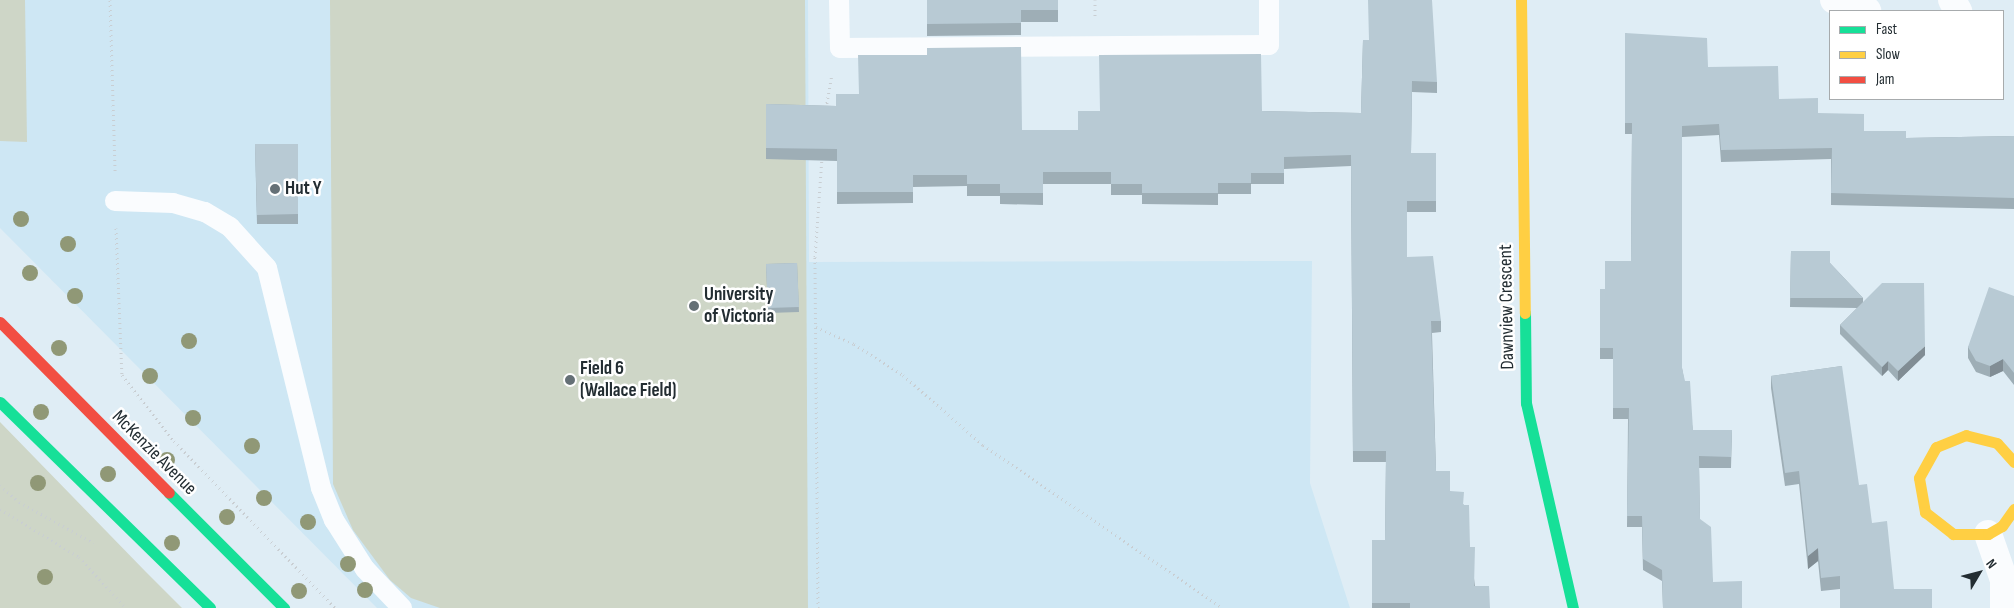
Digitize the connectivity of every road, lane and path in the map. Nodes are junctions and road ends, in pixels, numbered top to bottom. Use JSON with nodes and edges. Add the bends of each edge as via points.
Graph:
{"nodes":[{"id":1,"x":839,"y":0,"type":"edge"},
{"id":2,"x":1269,"y":0,"type":"edge"},
{"id":3,"x":1521,"y":0,"type":"edge"},
{"id":4,"x":1834,"y":0,"type":"edge"},
{"id":5,"x":1864,"y":10,"type":"edge"},
{"id":6,"x":840,"y":48,"type":"junction"},
{"id":7,"x":825,"y":112,"type":"edge"},
{"id":8,"x":822,"y":152,"type":"edge"},
{"id":9,"x":115,"y":201,"type":"dead end"},
{"id":10,"x":0,"y":322,"type":"edge"},
{"id":11,"x":816,"y":327,"type":"junction"},
{"id":12,"x":122,"y":374,"type":"dead end"},
{"id":13,"x":0,"y":402,"type":"edge"},
{"id":14,"x":2014,"y":462,"type":"edge"},
{"id":15,"x":0,"y":485,"type":"edge"},
{"id":16,"x":0,"y":509,"type":"edge"},
{"id":17,"x":2014,"y":509,"type":"edge"},
{"id":18,"x":1988,"y":534,"type":"junction"},
{"id":19,"x":102,"y":548,"type":"dead end"},
{"id":20,"x":126,"y":608,"type":"edge"},
{"id":21,"x":210,"y":608,"type":"edge"},
{"id":22,"x":284,"y":608,"type":"edge"},
{"id":23,"x":334,"y":608,"type":"edge"},
{"id":24,"x":402,"y":608,"type":"edge"},
{"id":25,"x":818,"y":608,"type":"edge"},
{"id":26,"x":1223,"y":608,"type":"edge"},
{"id":27,"x":1573,"y":608,"type":"edge"},
{"id":28,"x":2004,"y":608,"type":"edge"}],
"edges":[{"from":1,"to":6,"type":"lane"},
{"from":2,"to":6,"type":"lane","via":[[1269,45]]},
{"from":3,"to":27,"type":"street","name":"Dawnview Crescent","via":[[1526,403]]},
{"from":4,"to":5,"type":"street"},
{"from":6,"to":7,"type":"path"},
{"from":8,"to":11,"type":"path"},
{"from":9,"to":24,"type":"lane","via":[[173,203],[204,212],[230,227],[267,268],[330,512],[365,569]]},
{"from":10,"to":22,"type":"street","name":"McKenzie Avenue"},
{"from":11,"to":25,"type":"path"},
{"from":11,"to":26,"type":"path","via":[[854,344],[903,375],[983,444]]},
{"from":12,"to":23,"type":"path","via":[[180,448]]},
{"from":13,"to":21,"type":"street"},
{"from":14,"to":18,"type":"street","via":[[1997,443],[1966,435],[1936,447],[1925,461],[1919,495],[1937,526],[1970,537]]},
{"from":15,"to":19,"type":"path","via":[[19,502]]},
{"from":16,"to":20,"type":"path","via":[[79,557]]},
{"from":17,"to":18,"type":"street"},
{"from":18,"to":28,"type":"street","via":[[2004,580]]}]}
